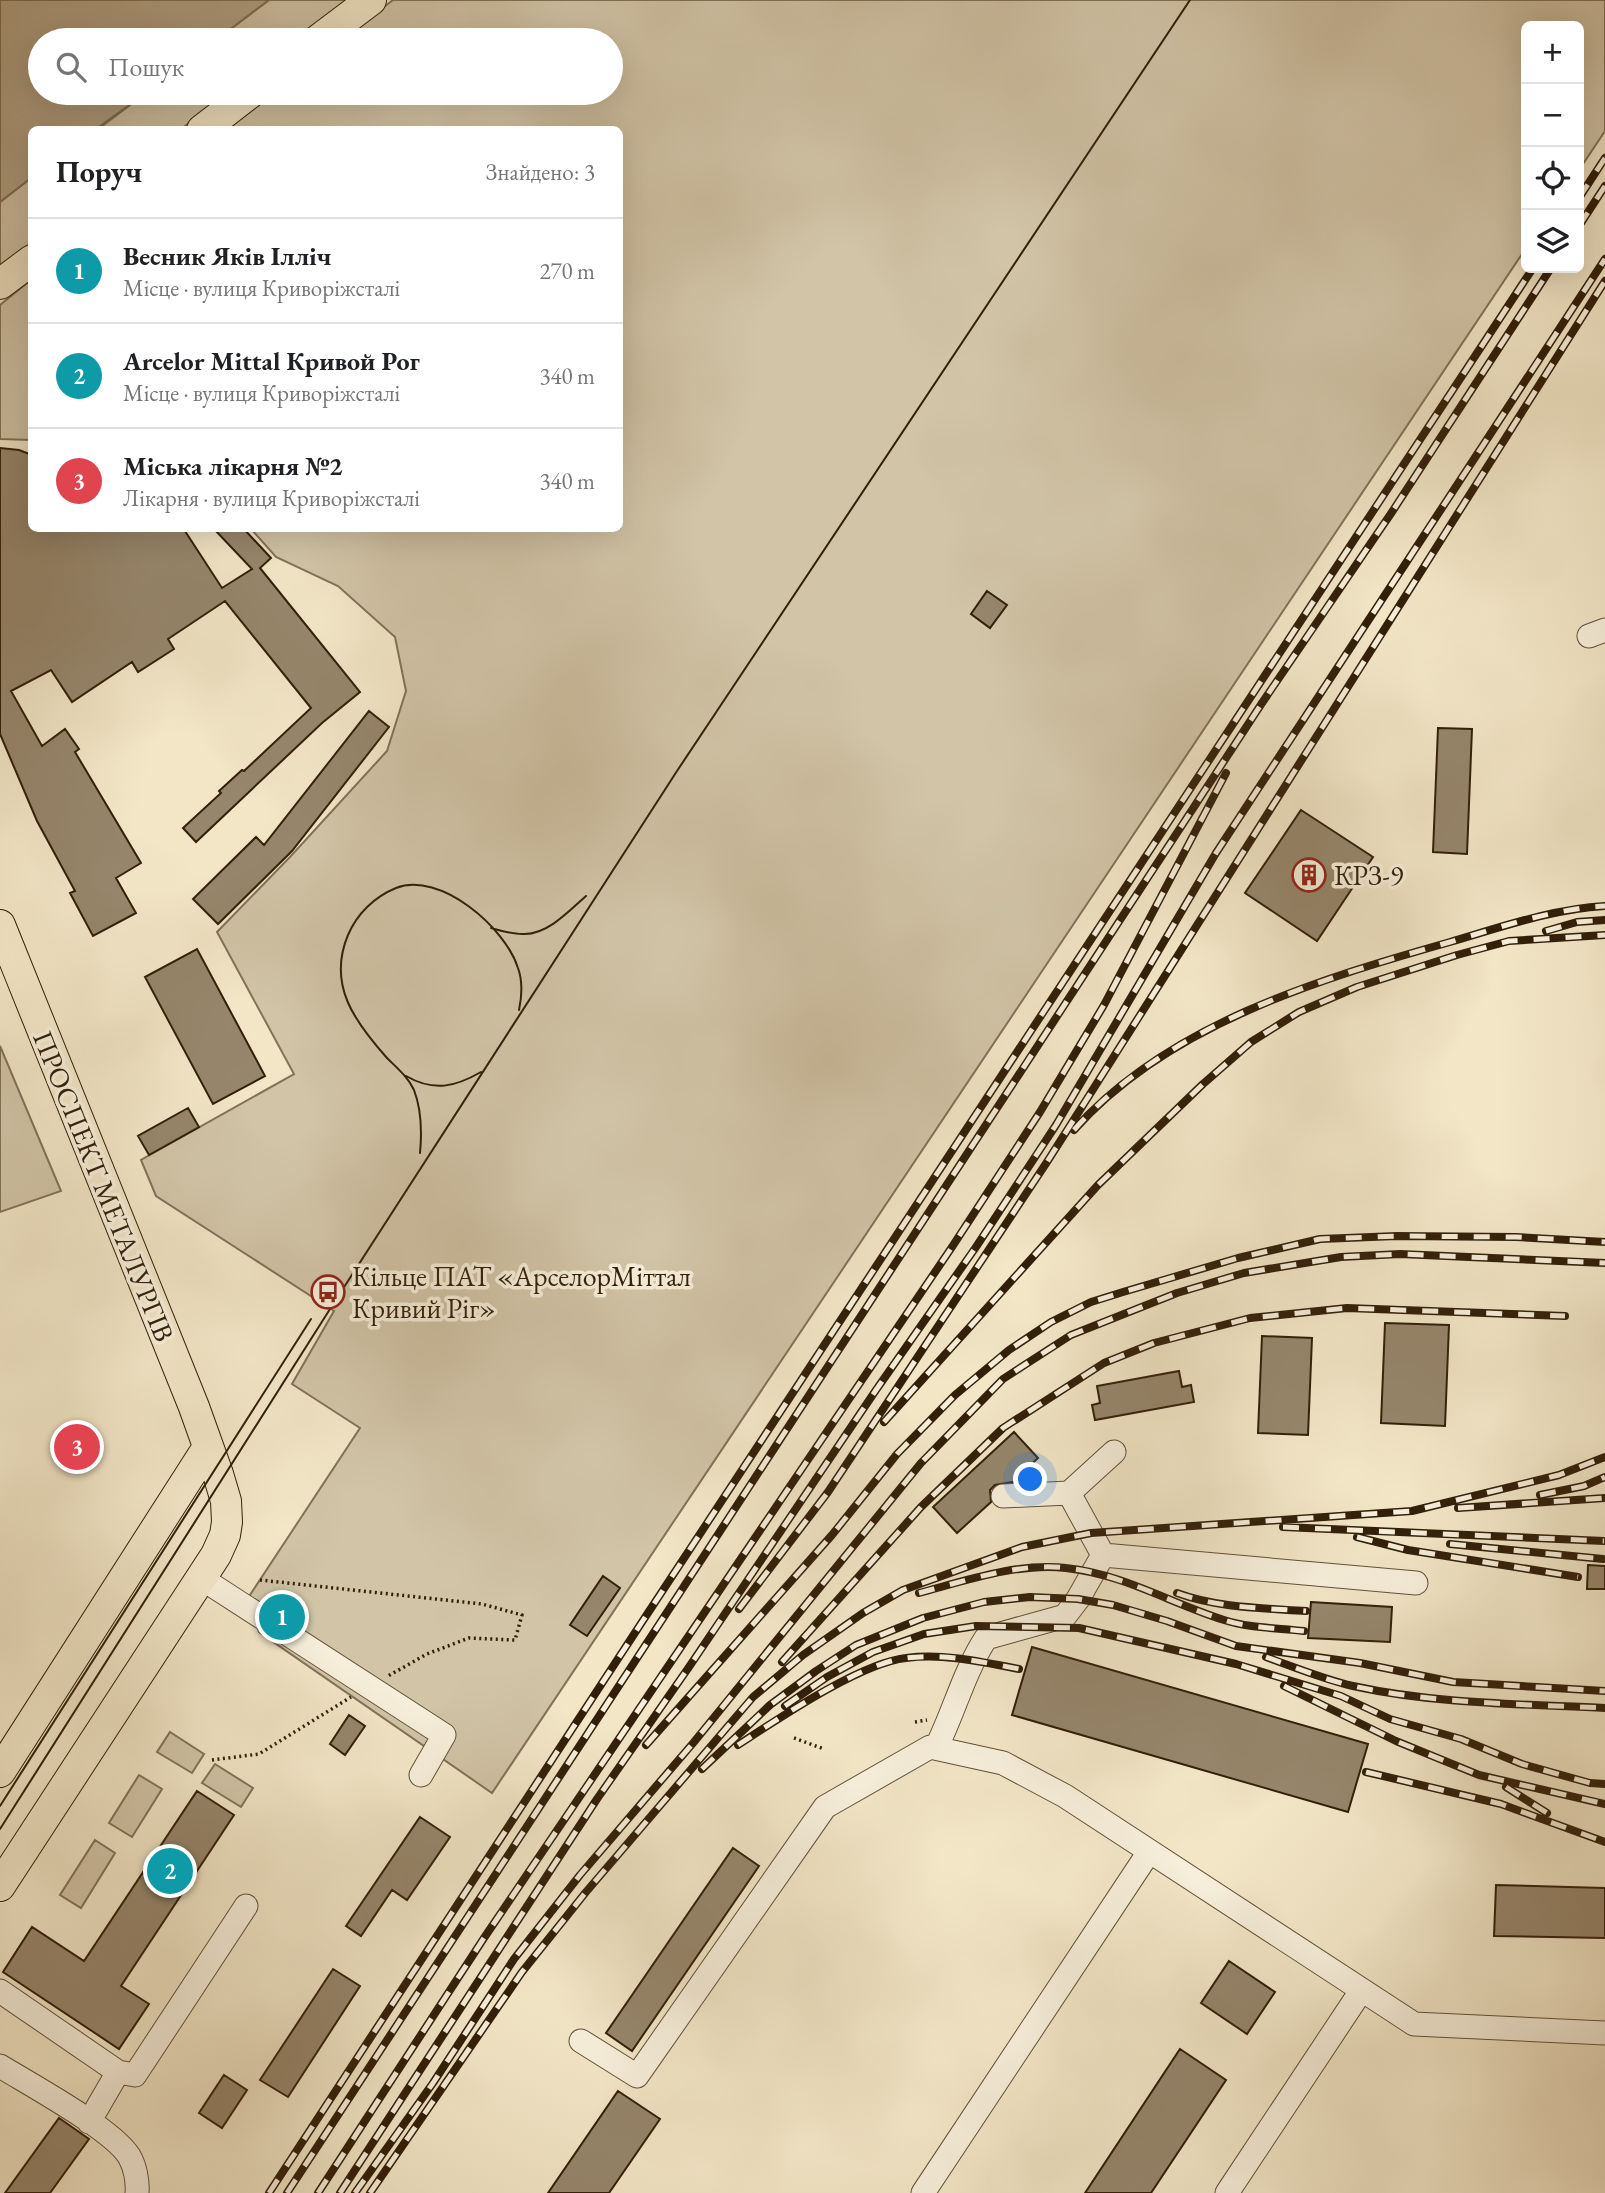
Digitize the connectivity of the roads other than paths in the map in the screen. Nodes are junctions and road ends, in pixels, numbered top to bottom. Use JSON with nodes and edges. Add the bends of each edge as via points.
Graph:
{"nodes":[{"id":1,"x":371,"y":0,"type":"edge"},
{"id":2,"x":334,"y":28,"type":"edge"},
{"id":3,"x":234,"y":105,"type":"edge"},
{"id":4,"x":207,"y":126,"type":"edge"},
{"id":5,"x":28,"y":263,"type":"edge"},
{"id":6,"x":0,"y":284,"type":"edge"},
{"id":7,"x":0,"y":925,"type":"edge"},
{"id":8,"x":208,"y":1447,"type":"junction"},
{"id":9,"x":1114,"y":1452,"type":"dead end"},
{"id":10,"x":1069,"y":1493,"type":"junction"},
{"id":11,"x":1003,"y":1496,"type":"dead end"},
{"id":12,"x":1103,"y":1555,"type":"junction"},
{"id":13,"x":201,"y":1578,"type":"junction"},
{"id":14,"x":1416,"y":1583,"type":"dead end"},
{"id":15,"x":936,"y":1748,"type":"junction"},
{"id":16,"x":0,"y":1772,"type":"edge"},
{"id":17,"x":421,"y":1775,"type":"dead end"},
{"id":18,"x":1149,"y":1852,"type":"junction"},
{"id":19,"x":0,"y":1885,"type":"edge"},
{"id":20,"x":246,"y":1906,"type":"dead end"},
{"id":21,"x":0,"y":1991,"type":"edge"},
{"id":22,"x":1362,"y":1991,"type":"junction"},
{"id":23,"x":1605,"y":2033,"type":"edge"},
{"id":24,"x":581,"y":2041,"type":"dead end"},
{"id":25,"x":0,"y":2066,"type":"edge"},
{"id":26,"x":118,"y":2072,"type":"junction"},
{"id":27,"x":89,"y":2122,"type":"junction"},
{"id":28,"x":137,"y":2193,"type":"edge"},
{"id":29,"x":923,"y":2193,"type":"edge"},
{"id":30,"x":1227,"y":2193,"type":"edge"}],
"edges":[{"from":1,"to":2,"type":"main road"},
{"from":3,"to":4,"type":"main road"},
{"from":5,"to":6,"type":"main road"},
{"from":7,"to":8,"type":"main road","name":"ПРОСПЕКТ МЕТАЛУРГІВ"},
{"from":8,"to":13,"type":"main road","name":"ПРОСПЕКТ МЕТАЛУРГІВ","via":[[226,1501],[227,1522],[221,1545]]},
{"from":8,"to":16,"type":"main road"},
{"from":9,"to":10,"type":"street"},
{"from":10,"to":11,"type":"street"},
{"from":10,"to":12,"type":"street"},
{"from":12,"to":14,"type":"street"},
{"from":12,"to":15,"type":"street","via":[[1065,1616],[986,1638]]},
{"from":13,"to":17,"type":"street","via":[[444,1735]]},
{"from":13,"to":19,"type":"main road","name":"ПРОСПЕКТ МЕТАЛУРГІВ"},
{"from":15,"to":18,"type":"street","via":[[1003,1763],[1065,1796]]},
{"from":15,"to":24,"type":"street","via":[[930,1747],[825,1807],[637,2076]]},
{"from":18,"to":22,"type":"street"},
{"from":18,"to":29,"type":"street"},
{"from":20,"to":26,"type":"street","via":[[135,2075]]},
{"from":21,"to":26,"type":"street"},
{"from":22,"to":23,"type":"street","via":[[1414,2024]]},
{"from":22,"to":30,"type":"street"},
{"from":25,"to":27,"type":"street"},
{"from":26,"to":27,"type":"street"},
{"from":27,"to":28,"type":"street","via":[[130,2158]]}]}
